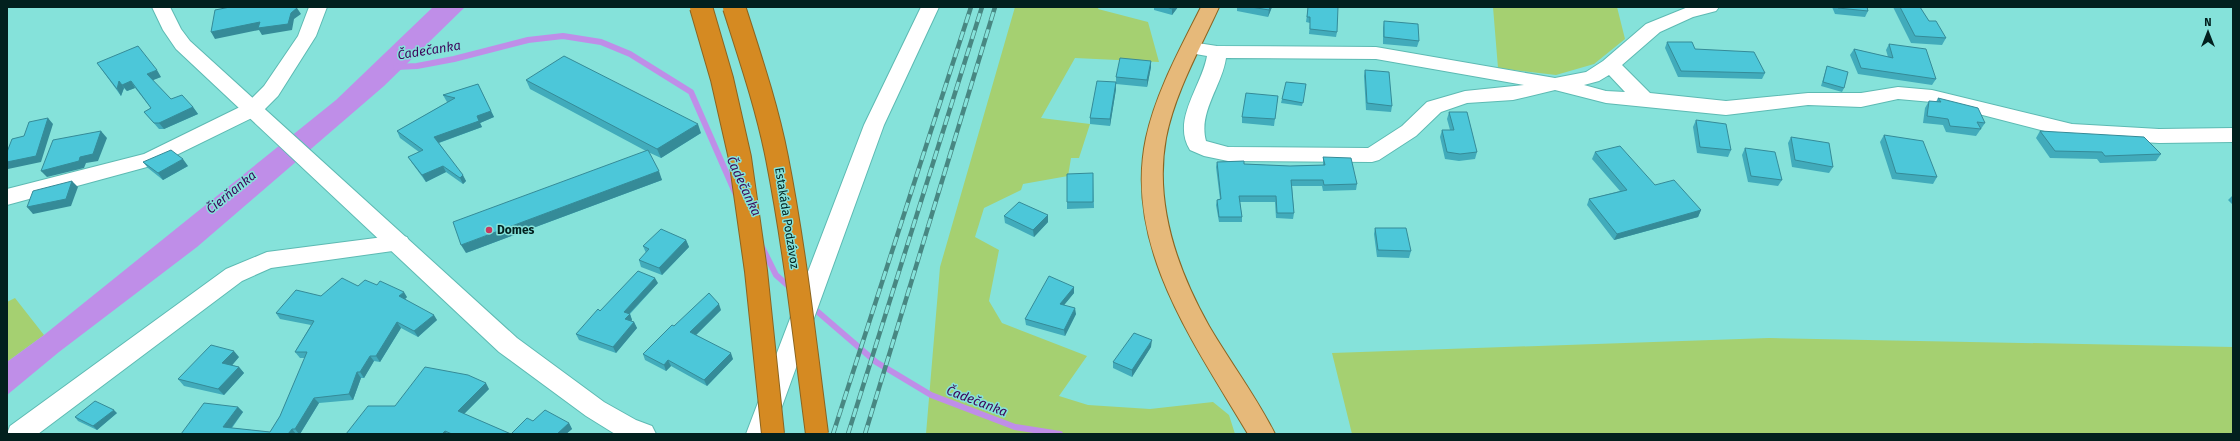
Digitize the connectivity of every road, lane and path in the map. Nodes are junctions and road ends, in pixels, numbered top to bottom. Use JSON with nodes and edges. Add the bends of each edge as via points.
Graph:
{"nodes":[{"id":1,"x":161,"y":7,"type":"edge"},
{"id":2,"x":318,"y":7,"type":"edge"},
{"id":3,"x":701,"y":7,"type":"edge"},
{"id":4,"x":734,"y":7,"type":"edge"},
{"id":5,"x":930,"y":7,"type":"edge"},
{"id":6,"x":1210,"y":7,"type":"edge"},
{"id":7,"x":1710,"y":7,"type":"edge"},
{"id":8,"x":1191,"y":48,"type":"junction"},
{"id":9,"x":1218,"y":52,"type":"junction"},
{"id":10,"x":1610,"y":65,"type":"junction"},
{"id":11,"x":1555,"y":84,"type":"junction"},
{"id":12,"x":1644,"y":99,"type":"junction"},
{"id":13,"x":259,"y":115,"type":"junction"},
{"id":14,"x":2233,"y":135,"type":"edge"},
{"id":15,"x":7,"y":197,"type":"edge"},
{"id":16,"x":399,"y":243,"type":"junction"},
{"id":17,"x":19,"y":434,"type":"edge"},
{"id":18,"x":643,"y":434,"type":"edge"},
{"id":19,"x":759,"y":434,"type":"edge"},
{"id":20,"x":773,"y":434,"type":"edge"},
{"id":21,"x":817,"y":434,"type":"edge"},
{"id":22,"x":1262,"y":434,"type":"edge"}],
"edges":[{"from":1,"to":13,"type":"street","via":[[172,30],[183,45]]},
{"from":2,"to":13,"type":"street","via":[[308,36],[271,91]]},
{"from":3,"to":20,"type":"highway","bridge":true,"via":[[722,79],[740,158],[756,271]]},
{"from":4,"to":21,"type":"highway","name":"Estakáda Podzávoz","bridge":true,"via":[[756,74],[777,157],[795,264]]},
{"from":5,"to":19,"type":"street","bridge":true,"via":[[875,123]]},
{"from":6,"to":8,"type":"main road"},
{"from":7,"to":10,"type":"street","via":[[1653,28]]},
{"from":8,"to":9,"type":"street"},
{"from":8,"to":22,"type":"main road","via":[[1164,110],[1156,139],[1151,173],[1152,204],[1160,242],[1169,267],[1202,332]]},
{"from":9,"to":11,"type":"street","via":[[1376,53]]},
{"from":9,"to":11,"type":"street","via":[[1214,72],[1198,106],[1193,131],[1197,145],[1228,154],[1372,155],[1409,131],[1434,107],[1465,97],[1513,94]]},
{"from":10,"to":11,"type":"street","via":[[1592,77]]},
{"from":10,"to":12,"type":"street"},
{"from":11,"to":12,"type":"street","via":[[1606,97]]},
{"from":12,"to":14,"type":"street","via":[[1726,108],[1808,99],[1860,100],[1898,93],[1932,96],[2072,131],[2159,136]]},
{"from":13,"to":15,"type":"street","via":[[151,159]]},
{"from":13,"to":16,"type":"street"},
{"from":16,"to":17,"type":"street","via":[[267,260],[234,275]]},
{"from":16,"to":18,"type":"street","via":[[508,345],[595,409],[627,428]]}]}
